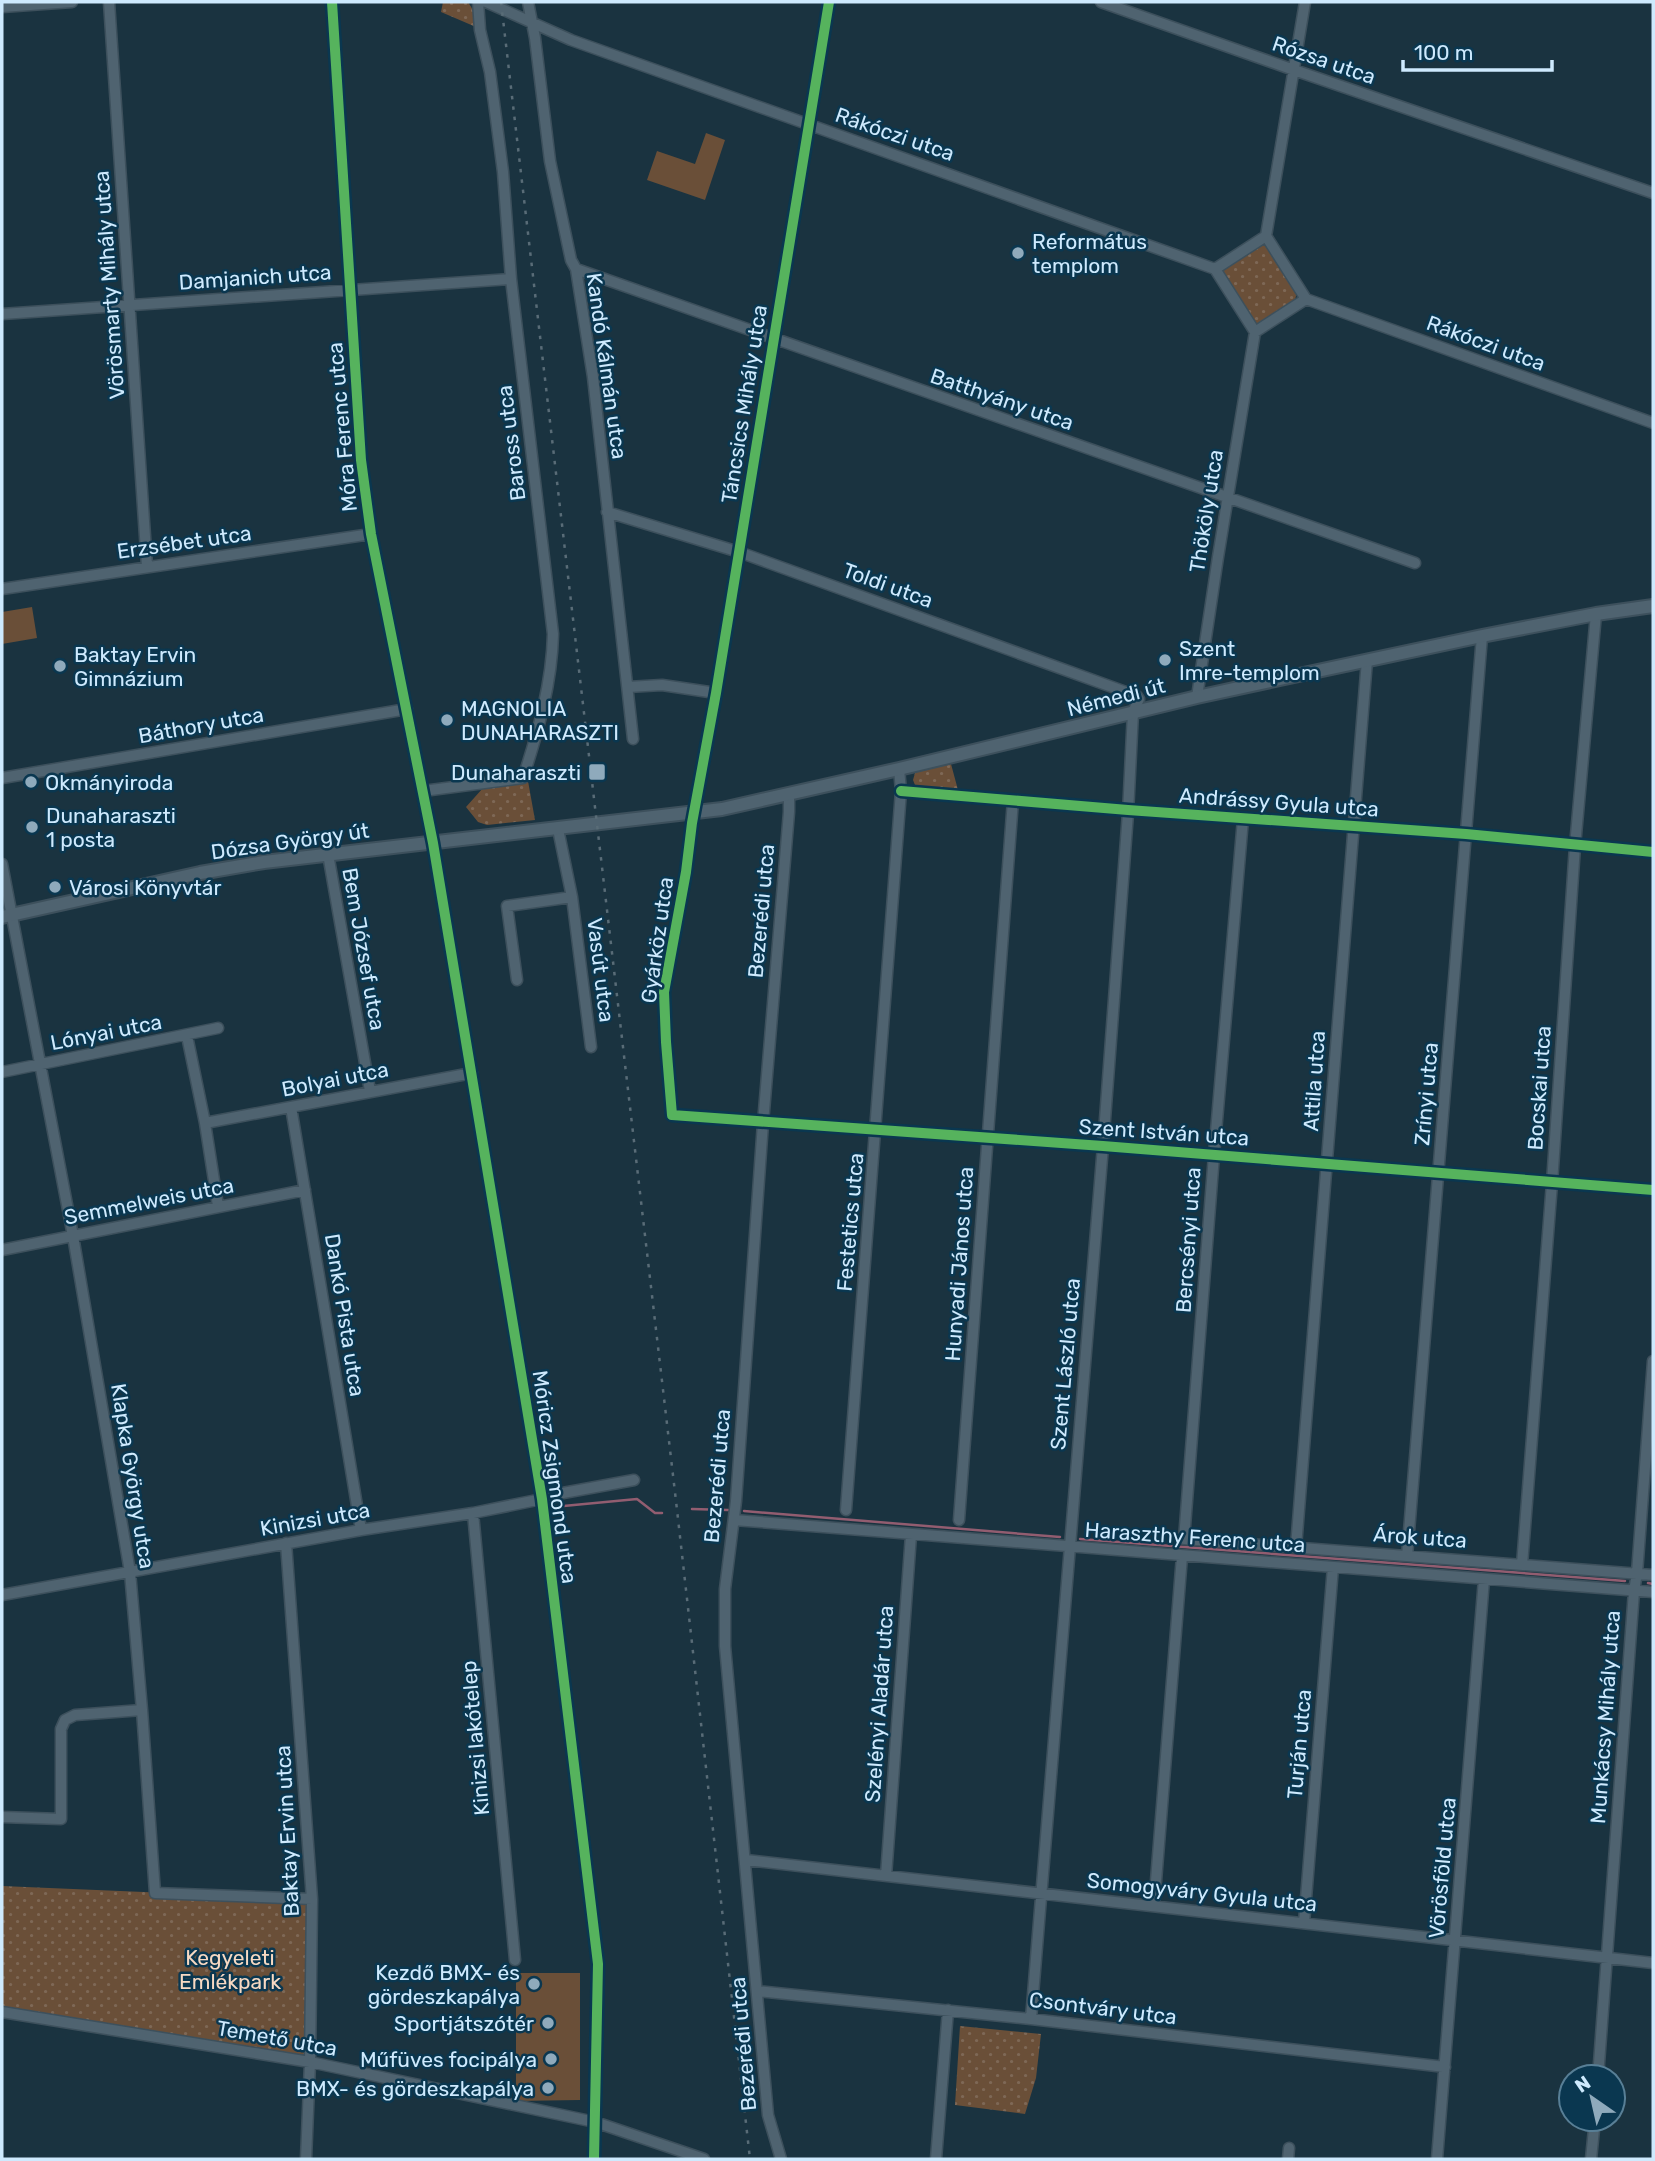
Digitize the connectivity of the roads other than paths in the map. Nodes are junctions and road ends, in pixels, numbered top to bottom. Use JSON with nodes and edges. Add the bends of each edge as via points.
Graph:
{"nodes":[{"id":1,"x":72,"y":2,"type":"edge"},
{"id":2,"x":109,"y":2,"type":"edge"},
{"id":3,"x":332,"y":2,"type":"edge"},
{"id":4,"x":478,"y":2,"type":"edge"},
{"id":5,"x":486,"y":2,"type":"edge"},
{"id":6,"x":528,"y":2,"type":"edge"},
{"id":7,"x":829,"y":2,"type":"edge"},
{"id":8,"x":1101,"y":2,"type":"edge"},
{"id":9,"x":1305,"y":2,"type":"edge"},
{"id":10,"x":2,"y":7,"type":"edge"},
{"id":11,"x":531,"y":22,"type":"junction"},
{"id":12,"x":1294,"y":70,"type":"junction"},
{"id":13,"x":810,"y":124,"type":"junction"},
{"id":14,"x":1653,"y":193,"type":"edge"},
{"id":15,"x":1266,"y":236,"type":"junction"},
{"id":16,"x":576,"y":269,"type":"junction"},
{"id":17,"x":1214,"y":269,"type":"junction"},
{"id":18,"x":511,"y":279,"type":"junction"},
{"id":19,"x":350,"y":290,"type":"junction"},
{"id":20,"x":1306,"y":299,"type":"junction"},
{"id":21,"x":130,"y":304,"type":"junction"},
{"id":22,"x":2,"y":314,"type":"edge"},
{"id":23,"x":1255,"y":332,"type":"junction"},
{"id":24,"x":774,"y":339,"type":"junction"},
{"id":25,"x":1653,"y":423,"type":"edge"},
{"id":26,"x":1227,"y":498,"type":"junction"},
{"id":27,"x":607,"y":512,"type":"junction"},
{"id":28,"x":372,"y":534,"type":"junction"},
{"id":29,"x":739,"y":552,"type":"junction"},
{"id":30,"x":1415,"y":563,"type":"dead end"},
{"id":31,"x":147,"y":566,"type":"junction"},
{"id":32,"x":2,"y":589,"type":"edge"},
{"id":33,"x":1653,"y":606,"type":"edge"},
{"id":34,"x":1596,"y":614,"type":"junction"},
{"id":35,"x":1482,"y":636,"type":"junction"},
{"id":36,"x":1367,"y":660,"type":"junction"},
{"id":37,"x":628,"y":687,"type":"junction"},
{"id":38,"x":716,"y":693,"type":"junction"},
{"id":39,"x":1197,"y":697,"type":"junction"},
{"id":40,"x":407,"y":709,"type":"junction"},
{"id":41,"x":1133,"y":712,"type":"junction"},
{"id":42,"x":633,"y":739,"type":"dead end"},
{"id":43,"x":899,"y":769,"type":"junction"},
{"id":44,"x":2,"y":778,"type":"edge"},
{"id":45,"x":424,"y":791,"type":"junction"},
{"id":46,"x":901,"y":791,"type":"junction"},
{"id":47,"x":789,"y":794,"type":"junction"},
{"id":48,"x":1013,"y":800,"type":"junction"},
{"id":49,"x":1128,"y":810,"type":"junction"},
{"id":50,"x":695,"y":813,"type":"junction"},
{"id":51,"x":1243,"y":819,"type":"junction"},
{"id":52,"x":588,"y":825,"type":"joint"},
{"id":53,"x":1353,"y":826,"type":"junction"},
{"id":54,"x":558,"y":829,"type":"junction"},
{"id":55,"x":1466,"y":834,"type":"junction"},
{"id":56,"x":433,"y":843,"type":"junction"},
{"id":57,"x":1575,"y":846,"type":"junction"},
{"id":58,"x":1653,"y":852,"type":"edge"},
{"id":59,"x":328,"y":854,"type":"junction"},
{"id":60,"x":2,"y":864,"type":"edge"},
{"id":61,"x":572,"y":897,"type":"junction"},
{"id":62,"x":6,"y":916,"type":"edge"},
{"id":63,"x":517,"y":980,"type":"dead end"},
{"id":64,"x":218,"y":1028,"type":"dead end"},
{"id":65,"x":187,"y":1036,"type":"junction"},
{"id":66,"x":592,"y":1047,"type":"dead end"},
{"id":67,"x":40,"y":1065,"type":"junction"},
{"id":68,"x":2,"y":1072,"type":"edge"},
{"id":69,"x":472,"y":1073,"type":"junction"},
{"id":70,"x":370,"y":1091,"type":"junction"},
{"id":71,"x":290,"y":1107,"type":"junction"},
{"id":72,"x":672,"y":1115,"type":"joint"},
{"id":73,"x":205,"y":1123,"type":"junction"},
{"id":74,"x":763,"y":1123,"type":"junction"},
{"id":75,"x":876,"y":1130,"type":"junction"},
{"id":76,"x":988,"y":1138,"type":"junction"},
{"id":77,"x":1103,"y":1146,"type":"junction"},
{"id":78,"x":1214,"y":1155,"type":"junction"},
{"id":79,"x":1327,"y":1165,"type":"junction"},
{"id":80,"x":1439,"y":1174,"type":"junction"},
{"id":81,"x":1552,"y":1183,"type":"junction"},
{"id":82,"x":305,"y":1189,"type":"junction"},
{"id":83,"x":1653,"y":1190,"type":"edge"},
{"id":84,"x":218,"y":1206,"type":"junction"},
{"id":85,"x":73,"y":1236,"type":"junction"},
{"id":86,"x":2,"y":1250,"type":"edge"},
{"id":87,"x":1653,"y":1361,"type":"edge"},
{"id":88,"x":634,"y":1479,"type":"dead end"},
{"id":89,"x":542,"y":1499,"type":"junction"},
{"id":90,"x":846,"y":1510,"type":"dead end"},
{"id":91,"x":473,"y":1513,"type":"junction"},
{"id":92,"x":734,"y":1520,"type":"junction"},
{"id":93,"x":959,"y":1520,"type":"dead end"},
{"id":94,"x":361,"y":1530,"type":"junction"},
{"id":95,"x":911,"y":1535,"type":"junction"},
{"id":96,"x":1184,"y":1539,"type":"joint"},
{"id":97,"x":286,"y":1543,"type":"junction"},
{"id":98,"x":1070,"y":1547,"type":"junction"},
{"id":99,"x":1296,"y":1547,"type":"junction"},
{"id":100,"x":1182,"y":1556,"type":"junction"},
{"id":101,"x":1408,"y":1556,"type":"junction"},
{"id":102,"x":1522,"y":1564,"type":"junction"},
{"id":103,"x":1332,"y":1567,"type":"junction"},
{"id":104,"x":130,"y":1572,"type":"junction"},
{"id":105,"x":1637,"y":1573,"type":"junction"},
{"id":106,"x":1653,"y":1575,"type":"edge"},
{"id":107,"x":1484,"y":1579,"type":"junction"},
{"id":108,"x":1634,"y":1591,"type":"junction"},
{"id":109,"x":1653,"y":1592,"type":"edge"},
{"id":110,"x":2,"y":1595,"type":"edge"},
{"id":111,"x":142,"y":1710,"type":"junction"},
{"id":112,"x":2,"y":1817,"type":"edge"},
{"id":113,"x":746,"y":1860,"type":"junction"},
{"id":114,"x":886,"y":1876,"type":"junction"},
{"id":115,"x":1042,"y":1894,"type":"junction"},
{"id":116,"x":312,"y":1899,"type":"junction"},
{"id":117,"x":1154,"y":1906,"type":"junction"},
{"id":118,"x":1304,"y":1923,"type":"junction"},
{"id":119,"x":1455,"y":1941,"type":"junction"},
{"id":120,"x":1607,"y":1958,"type":"junction"},
{"id":121,"x":515,"y":1960,"type":"dead end"},
{"id":122,"x":1653,"y":1963,"type":"edge"},
{"id":123,"x":757,"y":1991,"type":"junction"},
{"id":124,"x":948,"y":2010,"type":"junction"},
{"id":125,"x":2,"y":2012,"type":"edge"},
{"id":126,"x":1031,"y":2019,"type":"junction"},
{"id":127,"x":310,"y":2062,"type":"junction"},
{"id":128,"x":1599,"y":2063,"type":"edge"},
{"id":129,"x":1445,"y":2067,"type":"junction"},
{"id":130,"x":595,"y":2122,"type":"junction"},
{"id":131,"x":1593,"y":2133,"type":"edge"},
{"id":132,"x":306,"y":2159,"type":"edge"},
{"id":133,"x":594,"y":2159,"type":"edge"},
{"id":134,"x":704,"y":2159,"type":"edge"},
{"id":135,"x":781,"y":2159,"type":"edge"},
{"id":136,"x":936,"y":2159,"type":"edge"},
{"id":137,"x":1437,"y":2159,"type":"edge"},
{"id":138,"x":1591,"y":2159,"type":"edge"}],
"edges":[{"from":1,"to":10,"type":"street"},
{"from":2,"to":21,"type":"street","name":"Vörösmarty Mihály utca"},
{"from":3,"to":19,"type":"street","name":"Móra Ferenc utca"},
{"from":4,"to":18,"type":"street","name":"Baross utca","via":[[503,172]]},
{"from":5,"to":11,"type":"street","name":"Rákóczi utca"},
{"from":6,"to":11,"type":"street","name":"Kandó Kálmán utca"},
{"from":7,"to":13,"type":"street","name":"Táncsics Mihály utca"},
{"from":8,"to":12,"type":"street","name":"Rózsa utca"},
{"from":9,"to":12,"type":"street"},
{"from":11,"to":13,"type":"street","name":"Rákóczi utca"},
{"from":11,"to":16,"type":"street","name":"Kandó Kálmán utca","via":[[550,161]]},
{"from":12,"to":14,"type":"street","name":"Rózsa utca"},
{"from":12,"to":15,"type":"street"},
{"from":13,"to":17,"type":"street","name":"Rákóczi utca"},
{"from":13,"to":24,"type":"street","name":"Táncsics Mihály utca"},
{"from":15,"to":17,"type":"street"},
{"from":15,"to":20,"type":"street"},
{"from":16,"to":24,"type":"street","name":"Batthyány utca"},
{"from":16,"to":27,"type":"street","name":"Kandó Kálmán utca"},
{"from":17,"to":23,"type":"street"},
{"from":18,"to":19,"type":"street","name":"Damjanich utca"},
{"from":18,"to":45,"type":"street","name":"Baross utca","via":[[553,663],[523,778]]},
{"from":19,"to":21,"type":"street","name":"Damjanich utca"},
{"from":19,"to":28,"type":"street","name":"Móra Ferenc utca","via":[[361,460]]},
{"from":20,"to":23,"type":"street"},
{"from":20,"to":25,"type":"street","name":"Rákóczi utca"},
{"from":21,"to":22,"type":"street","name":"Damjanich utca"},
{"from":21,"to":31,"type":"street","name":"Vörösmarty Mihály utca"},
{"from":23,"to":26,"type":"street","name":"Thököly utca"},
{"from":24,"to":26,"type":"street","name":"Batthyány utca"},
{"from":24,"to":29,"type":"street","name":"Táncsics Mihály utca"},
{"from":26,"to":30,"type":"street","name":"Batthyány utca"},
{"from":26,"to":39,"type":"street","name":"Thököly utca"},
{"from":27,"to":29,"type":"street","name":"Toldi utca"},
{"from":27,"to":37,"type":"street","name":"Kandó Kálmán utca"},
{"from":28,"to":31,"type":"street","name":"Erzsébet utca"},
{"from":28,"to":40,"type":"street","name":"Móra Ferenc utca"},
{"from":29,"to":38,"type":"street","name":"Táncsics Mihály utca"},
{"from":29,"to":41,"type":"street","name":"Toldi utca","via":[[1138,696]]},
{"from":31,"to":32,"type":"street","name":"Erzsébet utca"},
{"from":33,"to":34,"type":"main road","name":"Némedi út"},
{"from":34,"to":35,"type":"main road","name":"Némedi út"},
{"from":34,"to":57,"type":"street","name":"Bocskai utca"},
{"from":35,"to":36,"type":"main road","name":"Némedi út"},
{"from":35,"to":55,"type":"street","name":"Zrínyi utca"},
{"from":36,"to":39,"type":"main road","name":"Némedi út"},
{"from":36,"to":53,"type":"street","name":"Attila utca"},
{"from":37,"to":38,"type":"street","via":[[662,685]]},
{"from":37,"to":42,"type":"street","name":"Kandó Kálmán utca"},
{"from":38,"to":50,"type":"street","name":"Táncsics Mihály utca"},
{"from":39,"to":41,"type":"main road","name":"Némedi út"},
{"from":40,"to":44,"type":"street","name":"Báthory utca"},
{"from":40,"to":45,"type":"street","name":"Móra Ferenc utca"},
{"from":41,"to":43,"type":"main road","name":"Némedi út"},
{"from":41,"to":49,"type":"street","name":"Szent László utca"},
{"from":43,"to":46,"type":"street","name":"Festetics utca"},
{"from":43,"to":47,"type":"main road","name":"Némedi út"},
{"from":45,"to":56,"type":"street","name":"Móra Ferenc utca"},
{"from":46,"to":48,"type":"street","name":"Andrássy Gyula utca"},
{"from":46,"to":75,"type":"street","name":"Festetics utca"},
{"from":47,"to":50,"type":"main road","name":"Némedi út"},
{"from":47,"to":74,"type":"street","name":"Bezerédi utca"},
{"from":48,"to":49,"type":"street","name":"Andrássy Gyula utca"},
{"from":48,"to":76,"type":"street","name":"Hunyadi János utca"},
{"from":49,"to":51,"type":"street","name":"Andrássy Gyula utca"},
{"from":49,"to":77,"type":"street","name":"Szent László utca"},
{"from":50,"to":52,"type":"main road","name":"Némedi út"},
{"from":50,"to":72,"type":"street","name":"Gyárköz utca","via":[[664,992]]},
{"from":51,"to":53,"type":"street","name":"Andrássy Gyula utca"},
{"from":51,"to":78,"type":"street","name":"Bercsényi utca"},
{"from":52,"to":54,"type":"main road","name":"Dózsa György út"},
{"from":53,"to":55,"type":"street","name":"Andrássy Gyula utca"},
{"from":53,"to":79,"type":"street","name":"Attila utca"},
{"from":54,"to":56,"type":"main road","name":"Dózsa György út"},
{"from":54,"to":61,"type":"street","name":"Vasút utca"},
{"from":55,"to":57,"type":"street","name":"Andrássy Gyula utca"},
{"from":55,"to":80,"type":"street","name":"Zrínyi utca"},
{"from":56,"to":59,"type":"main road","name":"Dózsa György út"},
{"from":56,"to":69,"type":"street","name":"Móricz Zsigmond utca"},
{"from":57,"to":58,"type":"street","name":"Andrássy Gyula utca"},
{"from":57,"to":81,"type":"street","name":"Bocskai utca"},
{"from":59,"to":62,"type":"main road","name":"Dózsa György út","via":[[200,873]]},
{"from":59,"to":70,"type":"street","name":"Bem József utca"},
{"from":60,"to":62,"type":"street","name":"Klapka György utca"},
{"from":61,"to":63,"type":"street","name":"Vasút utca","via":[[507,906]]},
{"from":61,"to":66,"type":"street","name":"Vasút utca"},
{"from":62,"to":67,"type":"street","name":"Klapka György utca"},
{"from":64,"to":65,"type":"street","name":"Lónyai utca"},
{"from":65,"to":67,"type":"street","name":"Lónyai utca"},
{"from":65,"to":73,"type":"street"},
{"from":67,"to":68,"type":"street","name":"Lónyai utca"},
{"from":67,"to":85,"type":"street","name":"Klapka György utca"},
{"from":69,"to":70,"type":"street","name":"Bolyai utca"},
{"from":69,"to":89,"type":"street","name":"Móricz Zsigmond utca"},
{"from":70,"to":71,"type":"street","name":"Bolyai utca"},
{"from":71,"to":73,"type":"street","name":"Bolyai utca"},
{"from":71,"to":82,"type":"street","name":"Dankó Pista utca"},
{"from":72,"to":74,"type":"street","name":"Szent István utca"},
{"from":73,"to":84,"type":"street"},
{"from":74,"to":75,"type":"street","name":"Szent István utca"},
{"from":74,"to":92,"type":"street","name":"Bezerédi utca"},
{"from":75,"to":76,"type":"street","name":"Szent István utca"},
{"from":75,"to":90,"type":"street","name":"Festetics utca"},
{"from":76,"to":77,"type":"street","name":"Szent István utca"},
{"from":76,"to":93,"type":"street","name":"Hunyadi János utca"},
{"from":77,"to":78,"type":"street","name":"Szent István utca"},
{"from":77,"to":98,"type":"street","name":"Szent László utca"},
{"from":78,"to":79,"type":"street","name":"Szent István utca"},
{"from":78,"to":96,"type":"street","name":"Bercsényi utca"},
{"from":79,"to":80,"type":"street","name":"Szent István utca"},
{"from":79,"to":99,"type":"street","name":"Attila utca"},
{"from":80,"to":81,"type":"street","name":"Szent István utca"},
{"from":80,"to":101,"type":"street","name":"Zrínyi utca"},
{"from":81,"to":83,"type":"street","name":"Szent István utca"},
{"from":81,"to":102,"type":"street","name":"Bocskai utca"},
{"from":82,"to":84,"type":"street","name":"Semmelweis utca"},
{"from":82,"to":94,"type":"street","name":"Dankó Pista utca"},
{"from":84,"to":85,"type":"street","name":"Semmelweis utca"},
{"from":85,"to":86,"type":"street","name":"Semmelweis utca"},
{"from":85,"to":104,"type":"street","name":"Klapka György utca"},
{"from":87,"to":105,"type":"street","name":"Munkácsy Mihály utca"},
{"from":88,"to":89,"type":"street","name":"Kinizsi utca"},
{"from":89,"to":91,"type":"street","name":"Kinizsi utca"},
{"from":89,"to":130,"type":"street","name":"Móricz Zsigmond utca","via":[[598,1964]]},
{"from":91,"to":94,"type":"street","name":"Kinizsi utca"},
{"from":91,"to":121,"type":"street","name":"Kinizsi lakótelep"},
{"from":92,"to":95,"type":"street","name":"Haraszthy Ferenc utca"},
{"from":92,"to":113,"type":"street","name":"Bezerédi utca","via":[[725,1646]]},
{"from":94,"to":97,"type":"street","name":"Kinizsi utca"},
{"from":95,"to":98,"type":"street","name":"Haraszthy Ferenc utca"},
{"from":95,"to":114,"type":"street","name":"Szelényi Aladár utca"},
{"from":96,"to":99,"type":"street","name":"Árok utca"},
{"from":97,"to":104,"type":"street","name":"Kinizsi utca"},
{"from":97,"to":116,"type":"street","name":"Baktay Ervin utca"},
{"from":98,"to":100,"type":"street","name":"Haraszthy Ferenc utca"},
{"from":98,"to":115,"type":"street","name":"Szent László utca"},
{"from":99,"to":101,"type":"street","name":"Árok utca"},
{"from":100,"to":103,"type":"street","name":"Haraszthy Ferenc utca"},
{"from":100,"to":117,"type":"street"},
{"from":101,"to":102,"type":"street","name":"Árok utca"},
{"from":102,"to":105,"type":"street","name":"Árok utca"},
{"from":103,"to":107,"type":"street","name":"Haraszthy Ferenc utca"},
{"from":103,"to":118,"type":"street","name":"Turján utca"},
{"from":104,"to":110,"type":"street","name":"Kinizsi utca"},
{"from":104,"to":111,"type":"street","name":"Klapka György utca"},
{"from":105,"to":106,"type":"street","name":"Árok utca"},
{"from":105,"to":108,"type":"street","name":"Munkácsy Mihály utca"},
{"from":107,"to":108,"type":"street","name":"Haraszthy Ferenc utca"},
{"from":107,"to":119,"type":"street","name":"Vörösföld utca"},
{"from":108,"to":109,"type":"street","name":"Haraszthy Ferenc utca"},
{"from":108,"to":120,"type":"street","name":"Munkácsy Mihály utca"},
{"from":111,"to":112,"type":"street","via":[[75,1715],[65,1720],[61,1729],[61,1819]]},
{"from":111,"to":116,"type":"street","name":"Klapka György utca","via":[[155,1893]]},
{"from":113,"to":114,"type":"street","name":"Somogyváry Gyula utca"},
{"from":113,"to":123,"type":"street","name":"Bezerédi utca"},
{"from":114,"to":115,"type":"street","name":"Somogyváry Gyula utca"},
{"from":115,"to":117,"type":"street","name":"Somogyváry Gyula utca"},
{"from":115,"to":126,"type":"street","name":"Szent László utca"},
{"from":116,"to":127,"type":"street","name":"Baktay Ervin utca"},
{"from":117,"to":118,"type":"street","name":"Somogyváry Gyula utca"},
{"from":118,"to":119,"type":"street","name":"Somogyváry Gyula utca"},
{"from":119,"to":120,"type":"street","name":"Somogyváry Gyula utca"},
{"from":119,"to":129,"type":"street","name":"Vörösföld utca"},
{"from":120,"to":122,"type":"street","name":"Somogyváry Gyula utca"},
{"from":120,"to":128,"type":"street","name":"Munkácsy Mihály utca"},
{"from":123,"to":124,"type":"street","name":"Csontváry utca"},
{"from":123,"to":135,"type":"street","name":"Bezerédi utca","via":[[768,2115]]},
{"from":124,"to":126,"type":"street","name":"Csontváry utca"},
{"from":124,"to":136,"type":"street"},
{"from":125,"to":127,"type":"street","name":"Temető utca"},
{"from":126,"to":129,"type":"street","name":"Csontváry utca"},
{"from":127,"to":130,"type":"street","name":"Temető utca"},
{"from":127,"to":132,"type":"street","name":"Baktay Ervin utca"},
{"from":129,"to":137,"type":"street","name":"Vörösföld utca"},
{"from":130,"to":133,"type":"street","name":"Móricz Zsigmond utca"},
{"from":130,"to":134,"type":"street","name":"Temető utca"},
{"from":131,"to":138,"type":"street"}]}
